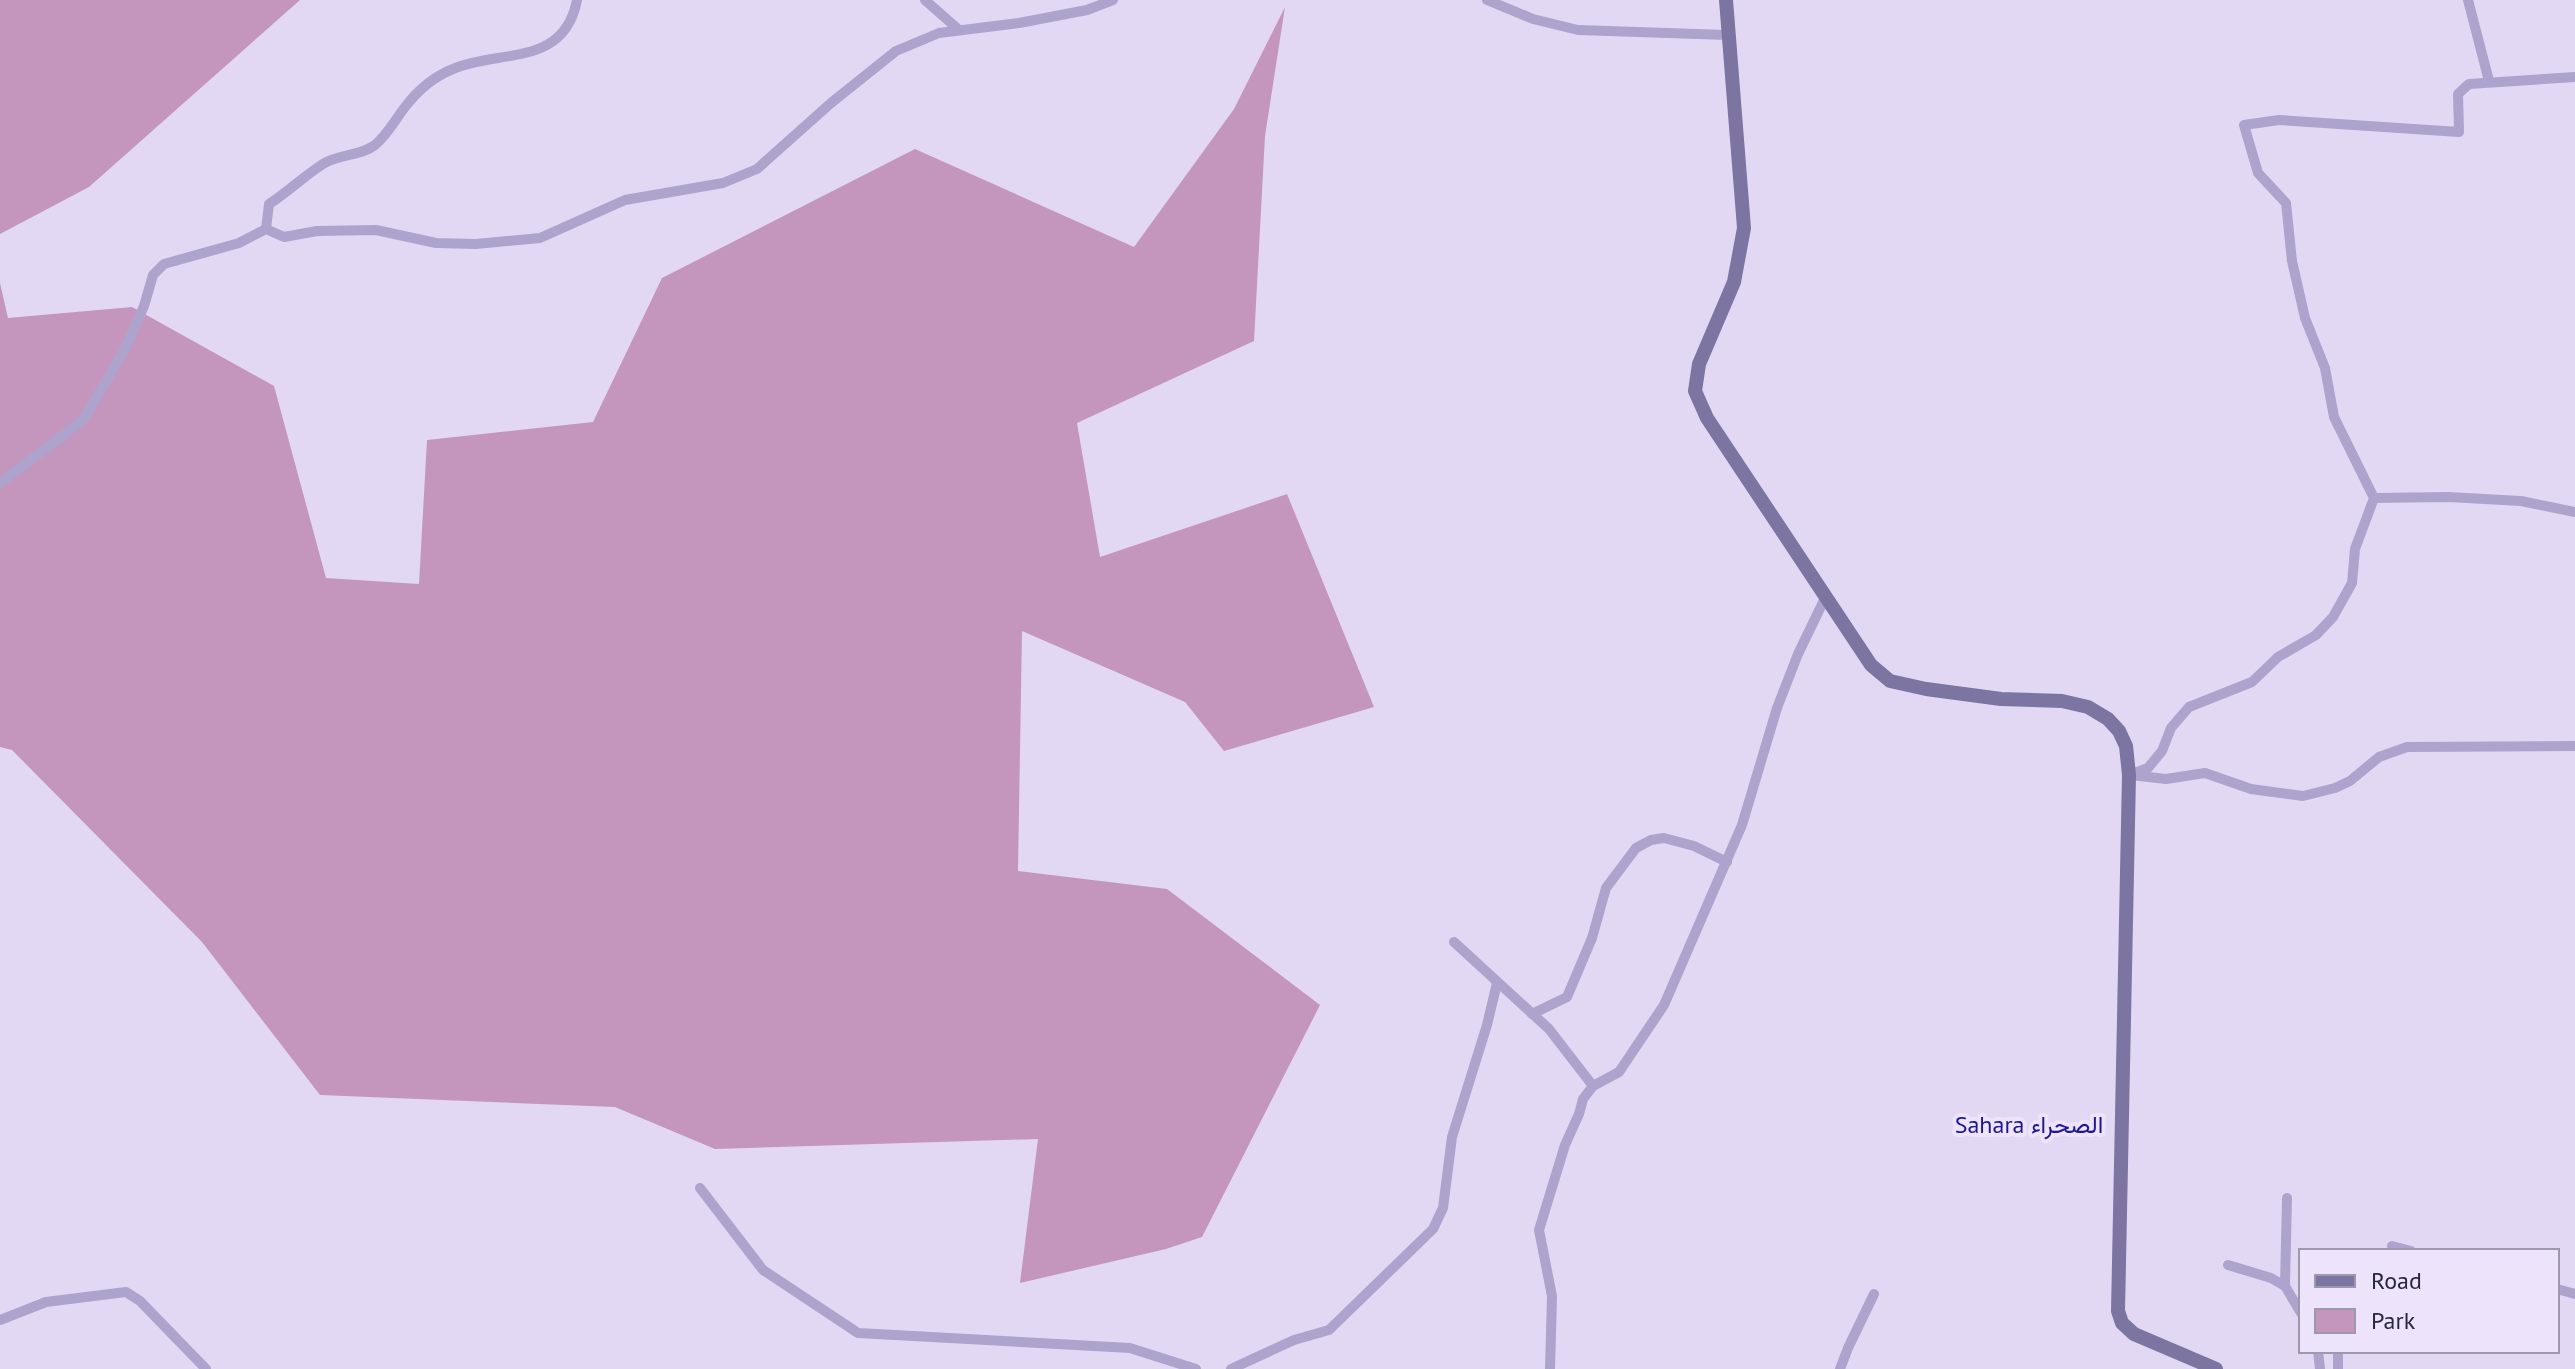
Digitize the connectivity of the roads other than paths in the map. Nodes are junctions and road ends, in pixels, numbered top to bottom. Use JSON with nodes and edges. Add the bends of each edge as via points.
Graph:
{"nodes":[{"id":1,"x":577,"y":0,"type":"edge"},
{"id":2,"x":925,"y":0,"type":"edge"},
{"id":3,"x":1113,"y":0,"type":"edge"},
{"id":4,"x":1487,"y":0,"type":"edge"},
{"id":5,"x":1726,"y":0,"type":"edge"},
{"id":6,"x":2468,"y":0,"type":"edge"},
{"id":7,"x":959,"y":30,"type":"junction"},
{"id":8,"x":1727,"y":35,"type":"junction"},
{"id":9,"x":2575,"y":77,"type":"edge"},
{"id":10,"x":2489,"y":81,"type":"junction"},
{"id":11,"x":266,"y":229,"type":"junction"},
{"id":12,"x":0,"y":483,"type":"edge"},
{"id":13,"x":2374,"y":498,"type":"junction"},
{"id":14,"x":2575,"y":512,"type":"edge"},
{"id":15,"x":1826,"y":596,"type":"junction"},
{"id":16,"x":2575,"y":746,"type":"edge"},
{"id":17,"x":2129,"y":775,"type":"junction"},
{"id":18,"x":1727,"y":862,"type":"junction"},
{"id":19,"x":1454,"y":942,"type":"dead end"},
{"id":20,"x":1497,"y":983,"type":"junction"},
{"id":21,"x":1532,"y":1014,"type":"junction"},
{"id":22,"x":1593,"y":1086,"type":"junction"},
{"id":23,"x":700,"y":1188,"type":"dead end"},
{"id":24,"x":2287,"y":1198,"type":"dead end"},
{"id":25,"x":2392,"y":1246,"type":"dead end"},
{"id":26,"x":2403,"y":1249,"type":"edge"},
{"id":27,"x":2228,"y":1265,"type":"dead end"},
{"id":28,"x":2285,"y":1286,"type":"junction"},
{"id":29,"x":1874,"y":1294,"type":"dead end"},
{"id":30,"x":2299,"y":1310,"type":"edge"},
{"id":31,"x":0,"y":1320,"type":"edge"},
{"id":32,"x":206,"y":1369,"type":"edge"},
{"id":33,"x":1196,"y":1369,"type":"edge"},
{"id":34,"x":1231,"y":1369,"type":"edge"},
{"id":35,"x":1550,"y":1369,"type":"edge"},
{"id":36,"x":1840,"y":1369,"type":"edge"},
{"id":37,"x":2216,"y":1369,"type":"edge"}],
"edges":[{"from":1,"to":11,"type":"street","via":[[558,37],[532,53],[468,62],[433,77],[370,149],[324,163],[269,204]]},
{"from":2,"to":7,"type":"street"},
{"from":3,"to":7,"type":"street","via":[[1087,10]]},
{"from":4,"to":8,"type":"street","via":[[1578,30]]},
{"from":5,"to":8,"type":"main road"},
{"from":6,"to":10,"type":"street"},
{"from":7,"to":11,"type":"street","via":[[896,51],[757,169],[723,183],[625,200],[540,238],[463,244],[376,230],[284,237]]},
{"from":8,"to":15,"type":"main road","via":[[1744,228],[1734,282],[1699,364],[1695,391],[1707,418]]},
{"from":9,"to":10,"type":"street"},
{"from":10,"to":13,"type":"street","via":[[2469,84],[2458,94],[2459,132],[2279,120],[2244,125],[2258,173],[2286,203],[2292,261],[2305,318],[2325,368],[2334,417]]},
{"from":11,"to":12,"type":"street","via":[[239,243],[164,264],[153,275],[125,349],[83,420]]},
{"from":13,"to":14,"type":"street","via":[[2521,501]]},
{"from":13,"to":17,"type":"street","via":[[2355,549],[2352,583],[2333,617],[2252,682],[2189,707],[2148,768]]},
{"from":15,"to":17,"type":"main road","via":[[1871,665],[1890,681],[2088,707],[2119,731]]},
{"from":15,"to":18,"type":"street","via":[[1777,708]]},
{"from":16,"to":17,"type":"street","via":[[2407,747],[2379,757],[2350,781],[2303,796],[2251,789],[2205,773],[2166,779]]},
{"from":17,"to":37,"type":"main road","via":[[2118,1311],[2134,1334]]},
{"from":18,"to":21,"type":"street","via":[[1664,838],[1636,848],[1606,888],[1567,997]]},
{"from":18,"to":22,"type":"street","via":[[1664,1005],[1619,1072]]},
{"from":19,"to":20,"type":"street"},
{"from":20,"to":21,"type":"street"},
{"from":20,"to":34,"type":"street","via":[[1452,1137],[1443,1208],[1433,1229],[1329,1330]]},
{"from":21,"to":22,"type":"street"},
{"from":22,"to":35,"type":"street","via":[[1565,1145],[1539,1230],[1552,1296]]},
{"from":23,"to":33,"type":"street","via":[[763,1270],[858,1333],[1130,1348]]},
{"from":24,"to":28,"type":"street"},
{"from":25,"to":26,"type":"street"},
{"from":27,"to":28,"type":"street"},
{"from":28,"to":30,"type":"street"},
{"from":29,"to":36,"type":"street"},
{"from":31,"to":32,"type":"street","via":[[46,1302],[126,1292]]}]}
